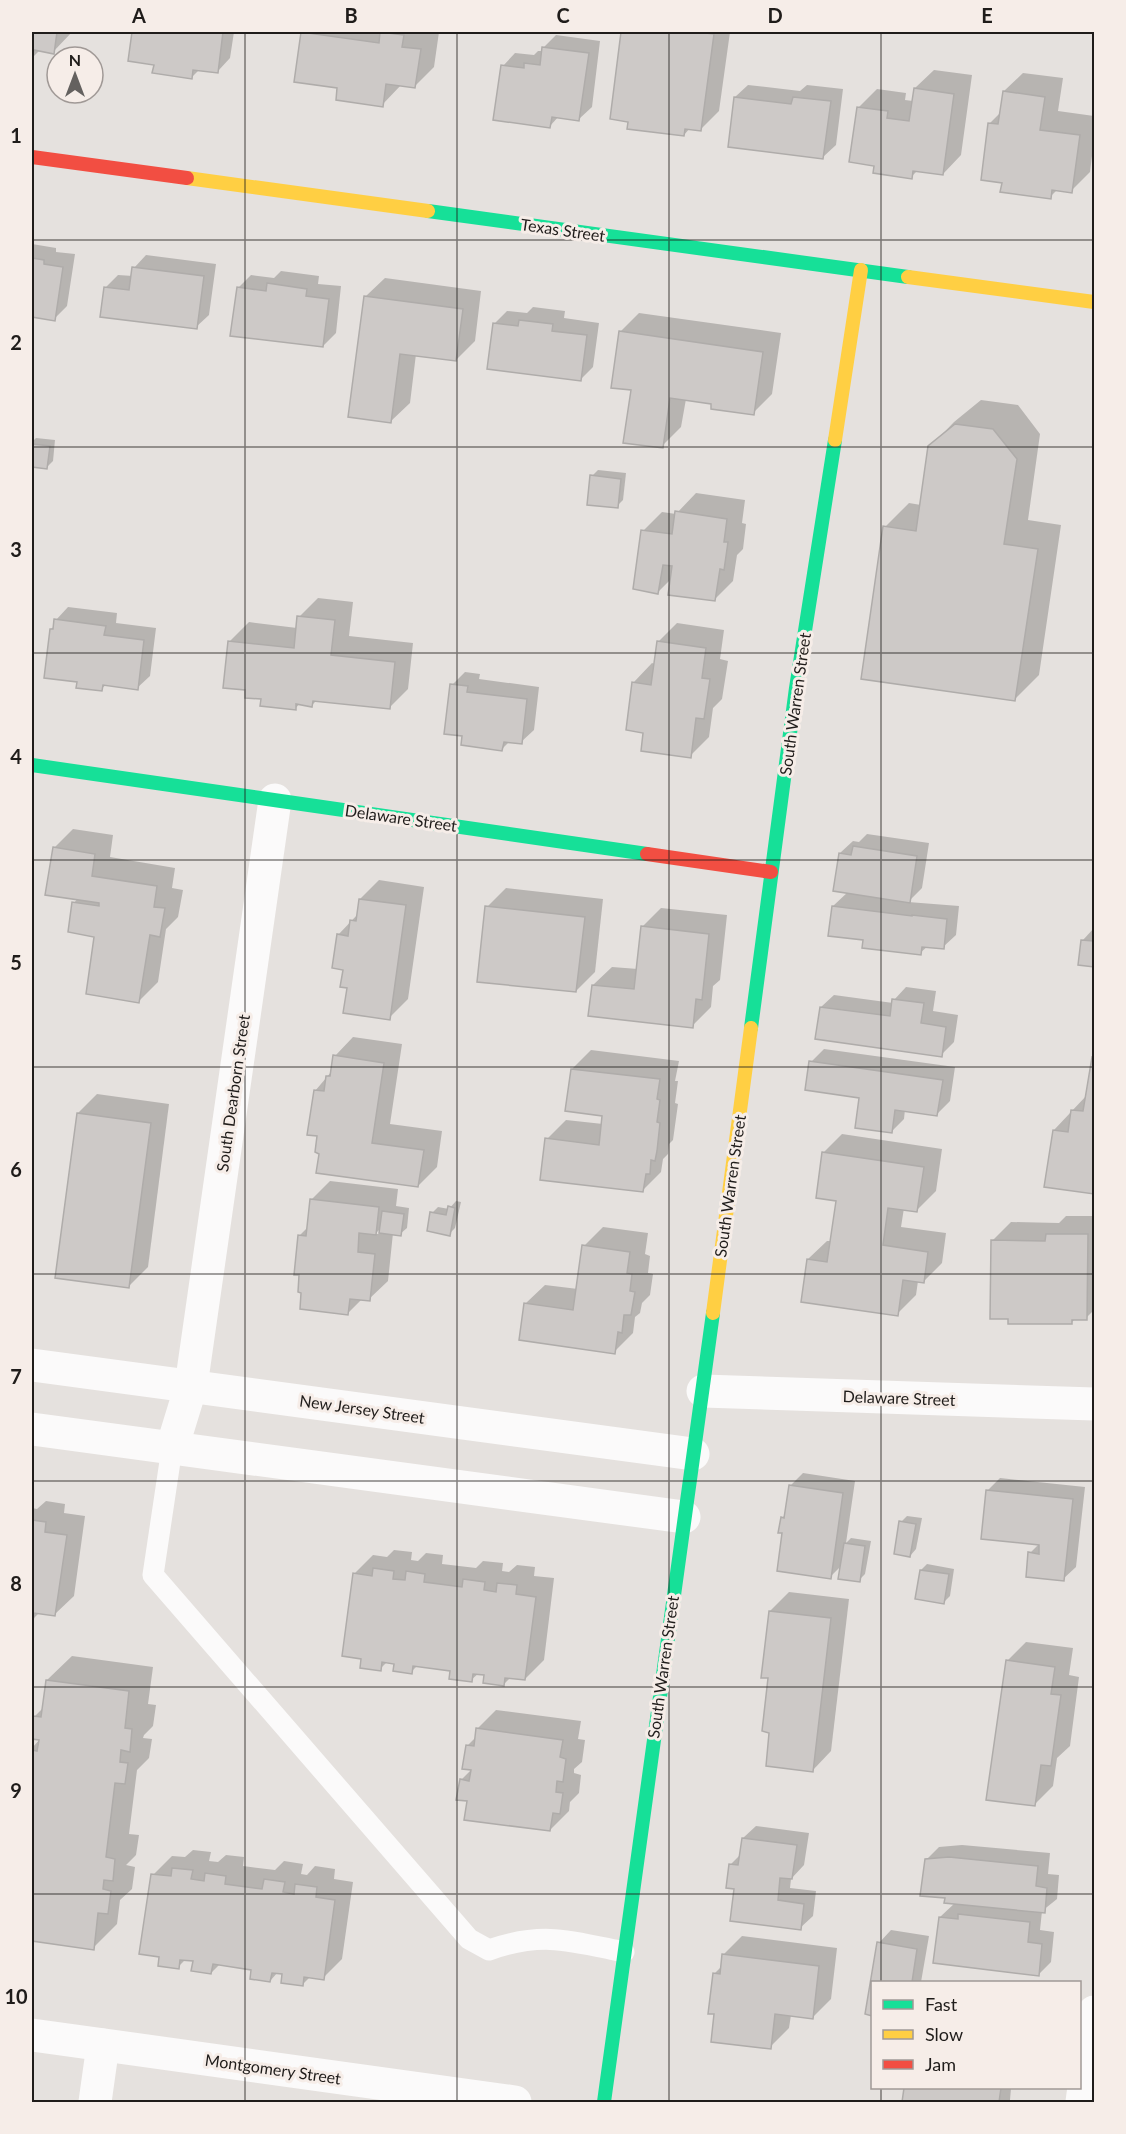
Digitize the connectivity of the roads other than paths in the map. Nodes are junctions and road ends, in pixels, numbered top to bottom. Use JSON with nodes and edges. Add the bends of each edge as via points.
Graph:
{"nodes":[{"id":1,"x":32,"y":158,"type":"edge"},
{"id":2,"x":861,"y":270,"type":"junction"},
{"id":3,"x":1095,"y":302,"type":"edge"},
{"id":4,"x":32,"y":765,"type":"edge"},
{"id":5,"x":275,"y":800,"type":"junction"},
{"id":6,"x":771,"y":872,"type":"junction"},
{"id":7,"x":32,"y":1365,"type":"edge"},
{"id":8,"x":191,"y":1386,"type":"junction"},
{"id":9,"x":703,"y":1391,"type":"junction"},
{"id":10,"x":1095,"y":1404,"type":"edge"},
{"id":11,"x":32,"y":1429,"type":"edge"},
{"id":12,"x":172,"y":1448,"type":"junction"},
{"id":13,"x":693,"y":1454,"type":"junction"},
{"id":14,"x":684,"y":1517,"type":"junction"},
{"id":15,"x":624,"y":1952,"type":"junction"},
{"id":16,"x":1095,"y":2012,"type":"edge"},
{"id":17,"x":32,"y":2035,"type":"edge"},
{"id":18,"x":103,"y":2045,"type":"junction"},
{"id":19,"x":95,"y":2103,"type":"edge"},
{"id":20,"x":515,"y":2103,"type":"edge"},
{"id":21,"x":604,"y":2103,"type":"edge"},
{"id":22,"x":1082,"y":2103,"type":"edge"}],
"edges":[{"from":1,"to":2,"type":"street","name":"Texas Street"},
{"from":2,"to":3,"type":"street","name":"Texas Street"},
{"from":2,"to":6,"type":"street","name":"South Warren Street"},
{"from":4,"to":5,"type":"street","name":"Delaware Street"},
{"from":5,"to":6,"type":"street","name":"Delaware Street"},
{"from":5,"to":8,"type":"street","name":"South Dearborn Street"},
{"from":6,"to":9,"type":"street","name":"South Warren Street"},
{"from":7,"to":8,"type":"street","name":"New Jersey Street"},
{"from":8,"to":12,"type":"street","name":"South Dearborn Street"},
{"from":8,"to":13,"type":"street","name":"New Jersey Street"},
{"from":9,"to":10,"type":"street","name":"Delaware Street"},
{"from":9,"to":13,"type":"street","name":"South Warren Street"},
{"from":11,"to":12,"type":"street"},
{"from":12,"to":14,"type":"street"},
{"from":12,"to":15,"type":"lane","via":[[153,1575],[469,1939],[489,1950],[537,1938]]},
{"from":13,"to":14,"type":"street","name":"South Warren Street"},
{"from":14,"to":15,"type":"street","name":"South Warren Street"},
{"from":15,"to":21,"type":"street","name":"South Warren Street"},
{"from":16,"to":22,"type":"street"},
{"from":17,"to":18,"type":"street","name":"Montgomery Street"},
{"from":18,"to":19,"type":"street"},
{"from":18,"to":20,"type":"street","name":"Montgomery Street"}]}
